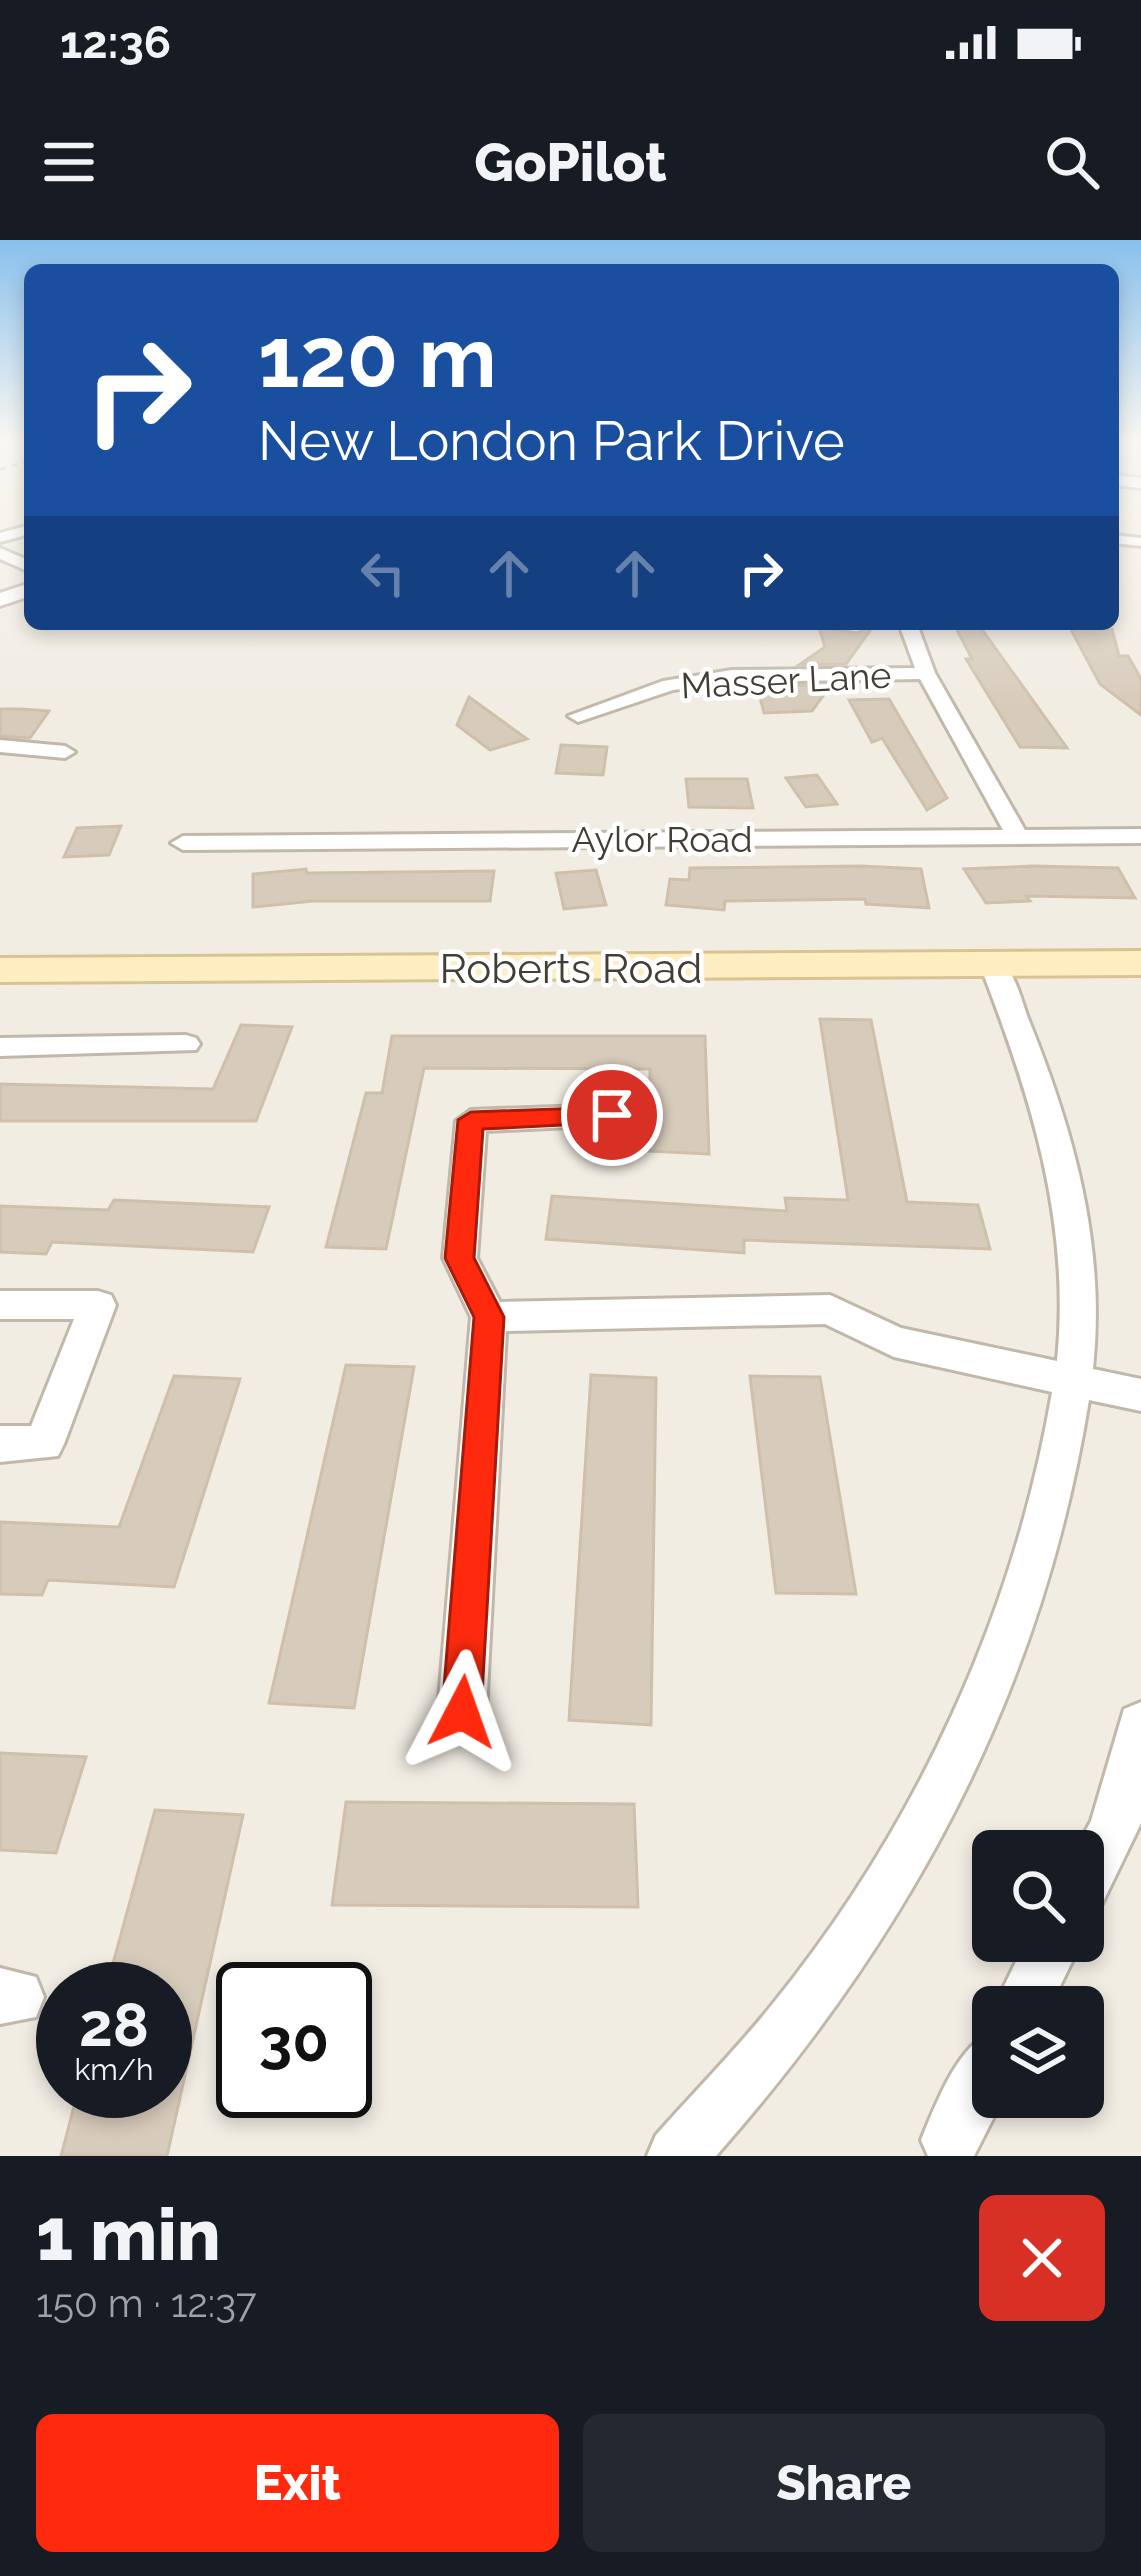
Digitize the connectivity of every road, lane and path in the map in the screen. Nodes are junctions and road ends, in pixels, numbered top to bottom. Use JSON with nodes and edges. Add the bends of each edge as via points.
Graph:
{"nodes":[{"id":1,"x":910,"y":630,"type":"edge"},
{"id":2,"x":926,"y":673,"type":"junction"},
{"id":3,"x":578,"y":716,"type":"dead end"},
{"id":4,"x":0,"y":746,"type":"edge"},
{"id":5,"x":65,"y":752,"type":"dead end"},
{"id":6,"x":1141,"y":836,"type":"edge"},
{"id":7,"x":1018,"y":837,"type":"junction"},
{"id":8,"x":183,"y":843,"type":"dead end"},
{"id":9,"x":1141,"y":963,"type":"edge"},
{"id":10,"x":993,"y":965,"type":"junction"},
{"id":11,"x":0,"y":970,"type":"edge"},
{"id":12,"x":186,"y":1044,"type":"dead end"},
{"id":13,"x":0,"y":1046,"type":"edge"},
{"id":14,"x":612,"y":1115,"type":"dead end"},
{"id":15,"x":0,"y":1305,"type":"edge"},
{"id":16,"x":489,"y":1317,"type":"junction"},
{"id":17,"x":1078,"y":1380,"type":"junction"},
{"id":18,"x":1141,"y":1395,"type":"edge"},
{"id":19,"x":0,"y":1444,"type":"edge"},
{"id":20,"x":462,"y":1712,"type":"dead end"},
{"id":21,"x":1141,"y":1726,"type":"edge"},
{"id":22,"x":1104,"y":1849,"type":"edge"},
{"id":23,"x":972,"y":2100,"type":"edge"},
{"id":24,"x":951,"y":2140,"type":"dead end"},
{"id":25,"x":677,"y":2156,"type":"edge"}],
"edges":[{"from":1,"to":2,"type":"street"},
{"from":2,"to":3,"type":"street","name":"Masser Lane","via":[[732,676]]},
{"from":2,"to":7,"type":"street"},
{"from":4,"to":5,"type":"street"},
{"from":6,"to":7,"type":"street","name":"Aylor Road"},
{"from":7,"to":8,"type":"street","name":"Aylor Road"},
{"from":9,"to":10,"type":"main road","name":"Roberts Road"},
{"from":10,"to":11,"type":"main road","name":"Roberts Road"},
{"from":10,"to":17,"type":"street","via":[[1063,1160],[1076,1238]]},
{"from":12,"to":13,"type":"street"},
{"from":14,"to":16,"type":"street","via":[[471,1120],[460,1258]]},
{"from":15,"to":19,"type":"street","via":[[98,1305],[44,1444]]},
{"from":16,"to":17,"type":"street","via":[[830,1309],[894,1342]]},
{"from":16,"to":20,"type":"street"},
{"from":17,"to":18,"type":"street"},
{"from":17,"to":25,"type":"street","via":[[1028,1592],[946,1784],[805,2008]]},
{"from":21,"to":22,"type":"street"},
{"from":23,"to":24,"type":"street"}]}
